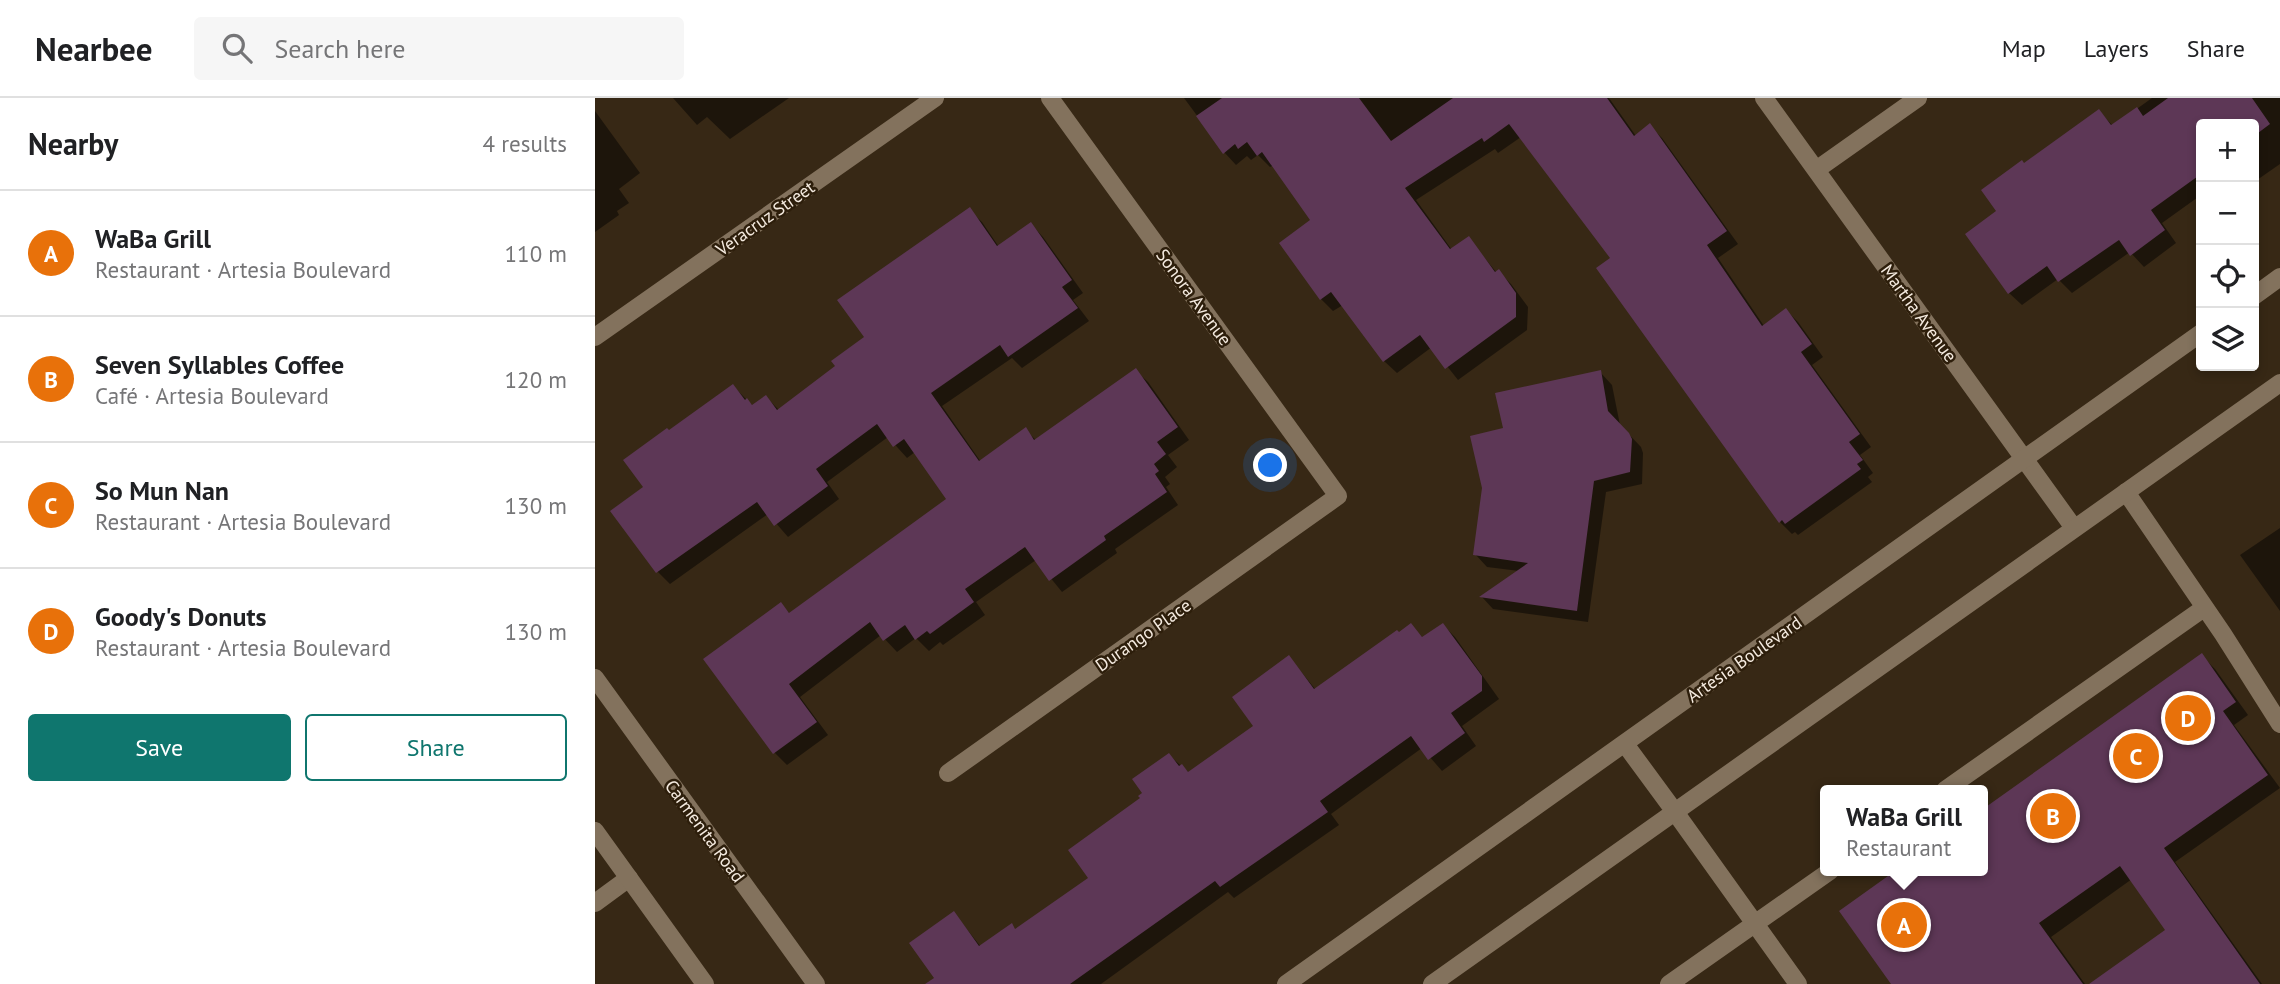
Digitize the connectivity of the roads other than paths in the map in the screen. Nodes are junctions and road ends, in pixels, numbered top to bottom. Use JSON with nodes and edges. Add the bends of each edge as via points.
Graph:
{"nodes":[{"id":1,"x":935,"y":98,"type":"edge"},
{"id":2,"x":1050,"y":98,"type":"edge"},
{"id":3,"x":1764,"y":98,"type":"edge"},
{"id":4,"x":1918,"y":98,"type":"edge"},
{"id":5,"x":1816,"y":170,"type":"junction"},
{"id":6,"x":2280,"y":277,"type":"edge"},
{"id":7,"x":2259,"y":292,"type":"edge"},
{"id":8,"x":595,"y":337,"type":"edge"},
{"id":9,"x":2196,"y":337,"type":"edge"},
{"id":10,"x":2280,"y":383,"type":"edge"},
{"id":11,"x":2024,"y":459,"type":"junction"},
{"id":12,"x":2126,"y":492,"type":"junction"},
{"id":13,"x":1338,"y":496,"type":"joint"},
{"id":14,"x":2074,"y":528,"type":"junction"},
{"id":15,"x":2204,"y":608,"type":"junction"},
{"id":16,"x":595,"y":678,"type":"edge"},
{"id":17,"x":2280,"y":724,"type":"edge"},
{"id":18,"x":1625,"y":744,"type":"junction"},
{"id":19,"x":948,"y":773,"type":"dead end"},
{"id":20,"x":1952,"y":785,"type":"edge"},
{"id":21,"x":1675,"y":812,"type":"junction"},
{"id":22,"x":595,"y":831,"type":"edge"},
{"id":23,"x":1824,"y":876,"type":"edge"},
{"id":24,"x":629,"y":878,"type":"junction"},
{"id":25,"x":595,"y":903,"type":"edge"},
{"id":26,"x":1755,"y":924,"type":"junction"},
{"id":27,"x":705,"y":984,"type":"edge"},
{"id":28,"x":815,"y":984,"type":"edge"},
{"id":29,"x":1286,"y":984,"type":"edge"},
{"id":30,"x":1432,"y":984,"type":"edge"},
{"id":31,"x":1669,"y":984,"type":"edge"},
{"id":32,"x":1798,"y":984,"type":"edge"}],
"edges":[{"from":1,"to":8,"type":"main road","name":"Veracruz Street"},
{"from":2,"to":13,"type":"main road","name":"Sonora Avenue"},
{"from":3,"to":5,"type":"main road","name":"Martha Avenue"},
{"from":4,"to":5,"type":"main road"},
{"from":5,"to":11,"type":"main road","name":"Martha Avenue"},
{"from":6,"to":7,"type":"main road"},
{"from":9,"to":11,"type":"main road","name":"Artesia Boulevard"},
{"from":10,"to":12,"type":"main road"},
{"from":11,"to":14,"type":"main road","name":"Martha Avenue"},
{"from":11,"to":18,"type":"main road","name":"Artesia Boulevard"},
{"from":12,"to":14,"type":"main road"},
{"from":12,"to":15,"type":"main road"},
{"from":13,"to":19,"type":"main road","name":"Durango Place"},
{"from":14,"to":21,"type":"main road"},
{"from":15,"to":17,"type":"main road"},
{"from":15,"to":20,"type":"main road"},
{"from":16,"to":28,"type":"main road","name":"Carmenita Road"},
{"from":18,"to":21,"type":"main road"},
{"from":18,"to":29,"type":"main road","name":"Artesia Boulevard"},
{"from":21,"to":26,"type":"main road"},
{"from":21,"to":30,"type":"main road"},
{"from":22,"to":24,"type":"main road"},
{"from":23,"to":26,"type":"main road"},
{"from":24,"to":25,"type":"main road"},
{"from":24,"to":27,"type":"main road"},
{"from":26,"to":31,"type":"main road"},
{"from":26,"to":32,"type":"main road"}]}
